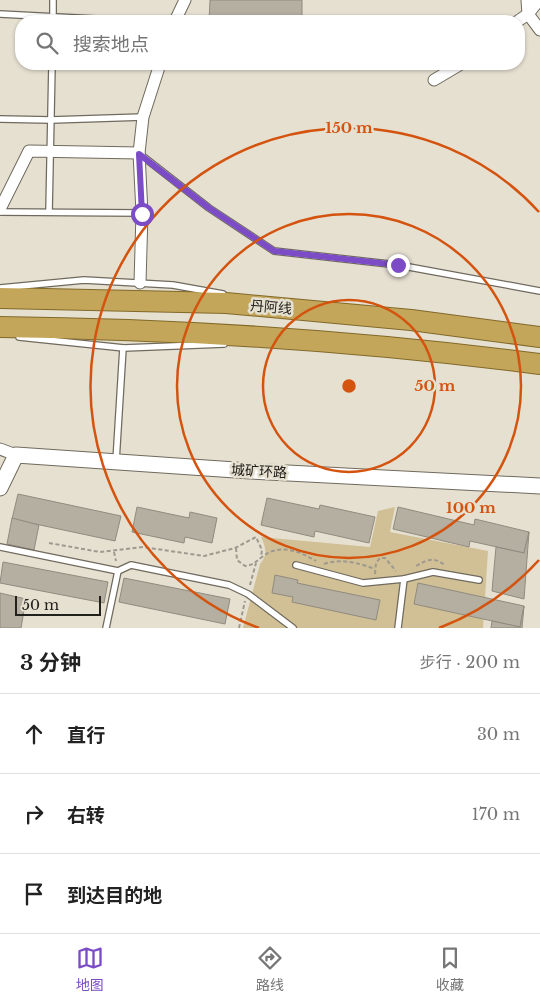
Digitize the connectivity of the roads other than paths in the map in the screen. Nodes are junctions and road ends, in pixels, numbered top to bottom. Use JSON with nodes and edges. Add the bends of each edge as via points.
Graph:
{"nodes":[{"id":1,"x":53,"y":0,"type":"edge"},
{"id":2,"x":186,"y":0,"type":"edge"},
{"id":3,"x":527,"y":0,"type":"edge"},
{"id":4,"x":539,"y":0,"type":"edge"},
{"id":5,"x":0,"y":14,"type":"edge"},
{"id":6,"x":528,"y":14,"type":"junction"},
{"id":7,"x":15,"y":15,"type":"edge"},
{"id":8,"x":53,"y":15,"type":"edge"},
{"id":9,"x":178,"y":15,"type":"edge"},
{"id":10,"x":525,"y":16,"type":"edge"},
{"id":11,"x":540,"y":30,"type":"edge"},
{"id":12,"x":52,"y":70,"type":"edge"},
{"id":13,"x":158,"y":70,"type":"edge"},
{"id":14,"x":451,"y":70,"type":"edge"},
{"id":15,"x":434,"y":80,"type":"dead end"},
{"id":16,"x":143,"y":117,"type":"junction"},
{"id":17,"x":0,"y":119,"type":"edge"},
{"id":18,"x":51,"y":120,"type":"junction"},
{"id":19,"x":50,"y":152,"type":"junction"},
{"id":20,"x":139,"y":154,"type":"junction"},
{"id":21,"x":0,"y":211,"type":"edge"},
{"id":22,"x":49,"y":212,"type":"junction"},
{"id":23,"x":142,"y":214,"type":"junction"},
{"id":24,"x":140,"y":283,"type":"junction"},
{"id":25,"x":0,"y":288,"type":"edge"},
{"id":26,"x":540,"y":291,"type":"edge"},
{"id":27,"x":228,"y":295,"type":"dead end"},
{"id":28,"x":238,"y":296,"type":"dead end"},
{"id":29,"x":0,"y":298,"type":"edge"},
{"id":30,"x":321,"y":312,"type":"junction"},
{"id":31,"x":5,"y":331,"type":"edge"},
{"id":32,"x":540,"y":337,"type":"edge"},
{"id":33,"x":313,"y":341,"type":"junction"},
{"id":34,"x":234,"y":344,"type":"dead end"},
{"id":35,"x":244,"y":344,"type":"dead end"},
{"id":36,"x":123,"y":348,"type":"junction"},
{"id":37,"x":540,"y":364,"type":"edge"},
{"id":38,"x":0,"y":449,"type":"edge"},
{"id":39,"x":16,"y":455,"type":"junction"},
{"id":40,"x":116,"y":462,"type":"junction"},
{"id":41,"x":540,"y":486,"type":"edge"},
{"id":42,"x":0,"y":488,"type":"edge"},
{"id":43,"x":0,"y":547,"type":"edge"},
{"id":44,"x":296,"y":565,"type":"dead end"},
{"id":45,"x":118,"y":571,"type":"junction"},
{"id":46,"x":404,"y":579,"type":"junction"},
{"id":47,"x":478,"y":580,"type":"dead end"},
{"id":48,"x":106,"y":628,"type":"edge"},
{"id":49,"x":293,"y":628,"type":"edge"},
{"id":50,"x":398,"y":628,"type":"edge"}],
"edges":[{"from":1,"to":8,"type":"lane"},
{"from":2,"to":9,"type":"street"},
{"from":3,"to":6,"type":"street"},
{"from":4,"to":6,"type":"street"},
{"from":5,"to":7,"type":"lane"},
{"from":6,"to":10,"type":"street"},
{"from":6,"to":11,"type":"street"},
{"from":12,"to":18,"type":"lane"},
{"from":13,"to":16,"type":"street"},
{"from":14,"to":15,"type":"street"},
{"from":16,"to":18,"type":"lane"},
{"from":16,"to":20,"type":"street"},
{"from":17,"to":18,"type":"lane"},
{"from":18,"to":19,"type":"lane"},
{"from":19,"to":20,"type":"street"},
{"from":19,"to":21,"type":"street","via":[[29,151]]},
{"from":19,"to":22,"type":"lane"},
{"from":20,"to":23,"type":"street"},
{"from":20,"to":26,"type":"lane","via":[[209,208],[274,251],[398,265]]},
{"from":21,"to":22,"type":"lane"},
{"from":22,"to":23,"type":"lane"},
{"from":23,"to":24,"type":"street"},
{"from":24,"to":25,"type":"lane","via":[[84,280]]},
{"from":24,"to":27,"type":"lane"},
{"from":28,"to":30,"type":"lane"},
{"from":29,"to":30,"type":"highway","name":"丹阿线","via":[[226,303]]},
{"from":30,"to":32,"type":"highway","name":"丹阿线"},
{"from":31,"to":33,"type":"highway","via":[[220,333]]},
{"from":31,"to":36,"type":"lane"},
{"from":33,"to":35,"type":"lane"},
{"from":33,"to":37,"type":"highway"},
{"from":34,"to":36,"type":"lane"},
{"from":36,"to":40,"type":"lane"},
{"from":38,"to":39,"type":"street"},
{"from":39,"to":40,"type":"street","name":"城矿环路"},
{"from":39,"to":42,"type":"street"},
{"from":40,"to":41,"type":"street","name":"城矿环路"},
{"from":43,"to":45,"type":"lane"},
{"from":44,"to":46,"type":"lane","via":[[363,583]]},
{"from":45,"to":48,"type":"lane"},
{"from":45,"to":49,"type":"lane","via":[[131,565],[229,585],[248,594]]},
{"from":46,"to":47,"type":"lane","via":[[433,572]]},
{"from":46,"to":50,"type":"lane"}]}
